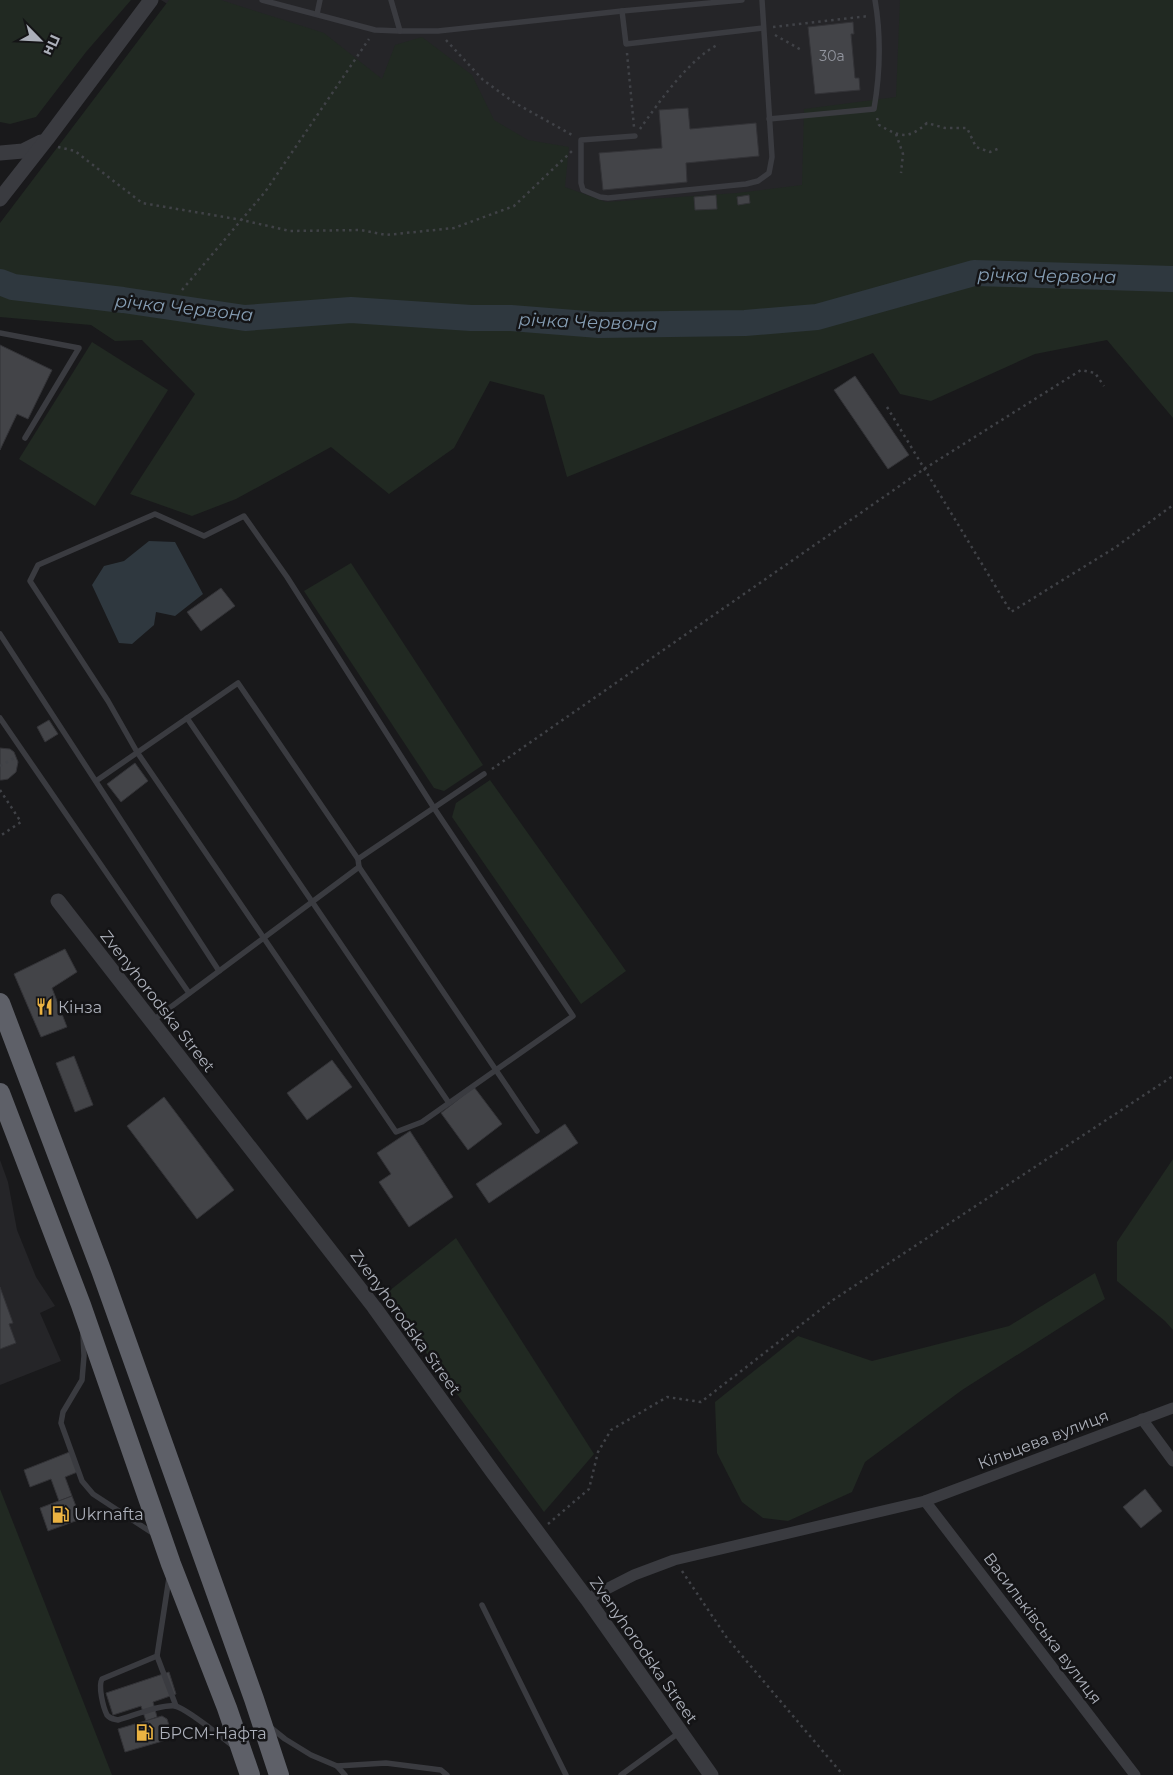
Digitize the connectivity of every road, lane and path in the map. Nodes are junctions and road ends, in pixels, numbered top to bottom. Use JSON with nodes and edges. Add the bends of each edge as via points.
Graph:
{"nodes":[{"id":1,"x":150,"y":0,"type":"edge"},
{"id":2,"x":262,"y":0,"type":"edge"},
{"id":3,"x":320,"y":0,"type":"edge"},
{"id":4,"x":391,"y":0,"type":"edge"},
{"id":5,"x":742,"y":0,"type":"edge"},
{"id":6,"x":762,"y":0,"type":"edge"},
{"id":7,"x":876,"y":0,"type":"edge"},
{"id":8,"x":622,"y":11,"type":"junction"},
{"id":9,"x":317,"y":14,"type":"junction"},
{"id":10,"x":878,"y":15,"type":"junction"},
{"id":11,"x":763,"y":28,"type":"junction"},
{"id":12,"x":375,"y":30,"type":"junction"},
{"id":13,"x":748,"y":30,"type":"junction"},
{"id":14,"x":438,"y":31,"type":"junction"},
{"id":15,"x":400,"y":32,"type":"junction"},
{"id":16,"x":626,"y":44,"type":"junction"},
{"id":17,"x":804,"y":52,"type":"dead end"},
{"id":18,"x":874,"y":109,"type":"junction"},
{"id":19,"x":769,"y":119,"type":"junction"},
{"id":20,"x":896,"y":134,"type":"junction"},
{"id":21,"x":634,"y":136,"type":"junction"},
{"id":22,"x":582,"y":140,"type":"junction"},
{"id":23,"x":49,"y":142,"type":"junction"},
{"id":24,"x":1000,"y":148,"type":"dead end"},
{"id":25,"x":0,"y":153,"type":"edge"},
{"id":26,"x":901,"y":173,"type":"dead end"},
{"id":27,"x":0,"y":199,"type":"edge"},
{"id":28,"x":242,"y":220,"type":"junction"},
{"id":29,"x":182,"y":290,"type":"dead end"},
{"id":30,"x":0,"y":333,"type":"edge"},
{"id":31,"x":1104,"y":386,"type":"dead end"},
{"id":32,"x":888,"y":407,"type":"dead end"},
{"id":33,"x":25,"y":438,"type":"dead end"},
{"id":34,"x":924,"y":468,"type":"junction"},
{"id":35,"x":1173,"y":506,"type":"edge"},
{"id":36,"x":0,"y":634,"type":"edge"},
{"id":37,"x":0,"y":718,"type":"edge"},
{"id":38,"x":187,"y":718,"type":"junction"},
{"id":39,"x":136,"y":752,"type":"junction"},
{"id":40,"x":24,"y":753,"type":"junction"},
{"id":41,"x":0,"y":766,"type":"edge"},
{"id":42,"x":484,"y":774,"type":"joint"},
{"id":43,"x":96,"y":781,"type":"junction"},
{"id":44,"x":0,"y":790,"type":"edge"},
{"id":45,"x":434,"y":808,"type":"junction"},
{"id":46,"x":0,"y":836,"type":"edge"},
{"id":47,"x":358,"y":859,"type":"junction"},
{"id":48,"x":359,"y":867,"type":"junction"},
{"id":49,"x":58,"y":901,"type":"dead end"},
{"id":50,"x":312,"y":902,"type":"junction"},
{"id":51,"x":264,"y":937,"type":"junction"},
{"id":52,"x":219,"y":971,"type":"junction"},
{"id":53,"x":189,"y":994,"type":"junction"},
{"id":54,"x":0,"y":1004,"type":"edge"},
{"id":55,"x":152,"y":1021,"type":"junction"},
{"id":56,"x":495,"y":1070,"type":"junction"},
{"id":57,"x":1173,"y":1076,"type":"edge"},
{"id":58,"x":0,"y":1093,"type":"edge"},
{"id":59,"x":449,"y":1103,"type":"junction"},
{"id":60,"x":537,"y":1131,"type":"dead end"},
{"id":61,"x":81,"y":1305,"type":"junction"},
{"id":62,"x":1173,"y":1408,"type":"edge"},
{"id":63,"x":1142,"y":1420,"type":"junction"},
{"id":64,"x":1173,"y":1461,"type":"edge"},
{"id":65,"x":925,"y":1501,"type":"junction"},
{"id":66,"x":538,"y":1533,"type":"junction"},
{"id":67,"x":163,"y":1540,"type":"junction"},
{"id":68,"x":674,"y":1560,"type":"junction"},
{"id":69,"x":171,"y":1564,"type":"junction"},
{"id":70,"x":587,"y":1599,"type":"junction"},
{"id":71,"x":482,"y":1605,"type":"dead end"},
{"id":72,"x":156,"y":1656,"type":"junction"},
{"id":73,"x":176,"y":1706,"type":"junction"},
{"id":74,"x":260,"y":1718,"type":"junction"},
{"id":75,"x":680,"y":1732,"type":"junction"},
{"id":76,"x":242,"y":1752,"type":"junction"},
{"id":77,"x":337,"y":1766,"type":"junction"},
{"id":78,"x":250,"y":1775,"type":"edge"},
{"id":79,"x":279,"y":1775,"type":"edge"},
{"id":80,"x":345,"y":1775,"type":"edge"},
{"id":81,"x":447,"y":1775,"type":"edge"},
{"id":82,"x":566,"y":1775,"type":"edge"},
{"id":83,"x":621,"y":1775,"type":"edge"},
{"id":84,"x":712,"y":1775,"type":"edge"},
{"id":85,"x":843,"y":1775,"type":"edge"},
{"id":86,"x":1135,"y":1775,"type":"edge"}],
"edges":[{"from":1,"to":23,"type":"street"},
{"from":2,"to":9,"type":"lane"},
{"from":3,"to":9,"type":"lane"},
{"from":4,"to":15,"type":"lane"},
{"from":5,"to":8,"type":"lane"},
{"from":6,"to":11,"type":"lane"},
{"from":7,"to":10,"type":"lane"},
{"from":8,"to":14,"type":"lane"},
{"from":8,"to":16,"type":"lane"},
{"from":9,"to":12,"type":"lane"},
{"from":10,"to":11,"type":"path"},
{"from":10,"to":18,"type":"lane","via":[[879,83]]},
{"from":11,"to":13,"type":"lane"},
{"from":11,"to":17,"type":"path"},
{"from":11,"to":19,"type":"lane"},
{"from":12,"to":15,"type":"lane"},
{"from":12,"to":28,"type":"path","via":[[265,192]]},
{"from":13,"to":16,"type":"lane"},
{"from":13,"to":21,"type":"path","via":[[710,48],[681,76]]},
{"from":14,"to":15,"type":"lane"},
{"from":14,"to":22,"type":"path","via":[[483,80],[515,103]]},
{"from":16,"to":21,"type":"path"},
{"from":18,"to":19,"type":"lane"},
{"from":18,"to":20,"type":"path","via":[[879,125]]},
{"from":19,"to":22,"type":"lane","via":[[772,166],[765,177],[746,184],[600,197],[583,190]]},
{"from":20,"to":24,"type":"path","via":[[915,134],[927,123],[945,128],[967,128],[976,147],[990,152]]},
{"from":20,"to":26,"type":"path","via":[[903,154]]},
{"from":21,"to":22,"type":"lane"},
{"from":22,"to":28,"type":"path","via":[[514,206],[454,228],[386,235],[361,230],[290,231]]},
{"from":23,"to":25,"type":"street","via":[[23,151]]},
{"from":23,"to":27,"type":"street"},
{"from":23,"to":28,"type":"path","via":[[75,151],[142,204]]},
{"from":28,"to":29,"type":"path"},
{"from":30,"to":33,"type":"lane","via":[[79,348]]},
{"from":31,"to":34,"type":"path","via":[[1095,373],[1081,370]]},
{"from":32,"to":34,"type":"path"},
{"from":34,"to":35,"type":"path","via":[[1011,612],[1116,547]]},
{"from":34,"to":42,"type":"path"},
{"from":36,"to":43,"type":"lane"},
{"from":37,"to":40,"type":"lane"},
{"from":38,"to":39,"type":"lane"},
{"from":38,"to":47,"type":"lane","via":[[238,683]]},
{"from":38,"to":50,"type":"lane"},
{"from":39,"to":43,"type":"lane"},
{"from":39,"to":45,"type":"lane","via":[[108,701],[30,581],[38,565],[155,514],[204,536],[244,516],[287,577]]},
{"from":39,"to":51,"type":"lane"},
{"from":40,"to":41,"type":"path"},
{"from":40,"to":53,"type":"lane"},
{"from":42,"to":45,"type":"lane"},
{"from":43,"to":52,"type":"lane"},
{"from":44,"to":46,"type":"path","via":[[21,822]]},
{"from":45,"to":47,"type":"lane"},
{"from":45,"to":56,"type":"lane","via":[[573,1016]]},
{"from":47,"to":48,"type":"lane"},
{"from":48,"to":50,"type":"lane"},
{"from":48,"to":56,"type":"lane"},
{"from":49,"to":55,"type":"street","name":"Zvenyhorodska Street"},
{"from":50,"to":51,"type":"lane"},
{"from":50,"to":59,"type":"lane"},
{"from":51,"to":52,"type":"lane"},
{"from":51,"to":59,"type":"lane","via":[[396,1132],[422,1122]]},
{"from":52,"to":53,"type":"lane"},
{"from":53,"to":55,"type":"lane"},
{"from":54,"to":74,"type":"highway","via":[[104,1279]]},
{"from":55,"to":66,"type":"street","name":"Zvenyhorodska Street","via":[[374,1307]]},
{"from":56,"to":59,"type":"lane"},
{"from":56,"to":60,"type":"lane"},
{"from":57,"to":66,"type":"path","via":[[833,1300],[701,1402],[667,1397],[611,1430],[598,1452],[589,1489]]},
{"from":58,"to":61,"type":"highway"},
{"from":61,"to":67,"type":"highway"},
{"from":61,"to":67,"type":"lane","via":[[82,1380],[62,1412],[61,1424],[82,1481],[93,1494]]},
{"from":62,"to":63,"type":"street","name":"Кільцева вулиця"},
{"from":63,"to":64,"type":"street"},
{"from":63,"to":65,"type":"street","name":"Кільцева вулиця"},
{"from":65,"to":68,"type":"street","name":"Кільцева вулиця"},
{"from":65,"to":86,"type":"street","name":"Васильківська вулиця"},
{"from":66,"to":70,"type":"street","name":"Zvenyhorodska Street"},
{"from":67,"to":69,"type":"highway"},
{"from":68,"to":70,"type":"street","name":"Кільцева вулиця","via":[[634,1575]]},
{"from":68,"to":85,"type":"path","via":[[728,1638]]},
{"from":69,"to":72,"type":"lane"},
{"from":69,"to":76,"type":"highway"},
{"from":70,"to":75,"type":"street","name":"Zvenyhorodska Street"},
{"from":71,"to":82,"type":"lane"},
{"from":72,"to":73,"type":"lane"},
{"from":72,"to":73,"type":"lane","via":[[102,1679],[99,1688],[107,1714],[118,1720]]},
{"from":73,"to":76,"type":"lane"},
{"from":74,"to":77,"type":"lane","via":[[285,1739]]},
{"from":74,"to":79,"type":"highway"},
{"from":75,"to":83,"type":"lane"},
{"from":75,"to":84,"type":"street","name":"Zvenyhorodska Street"},
{"from":76,"to":78,"type":"highway"},
{"from":77,"to":80,"type":"lane"},
{"from":77,"to":81,"type":"lane","via":[[386,1763],[441,1770]]}]}
